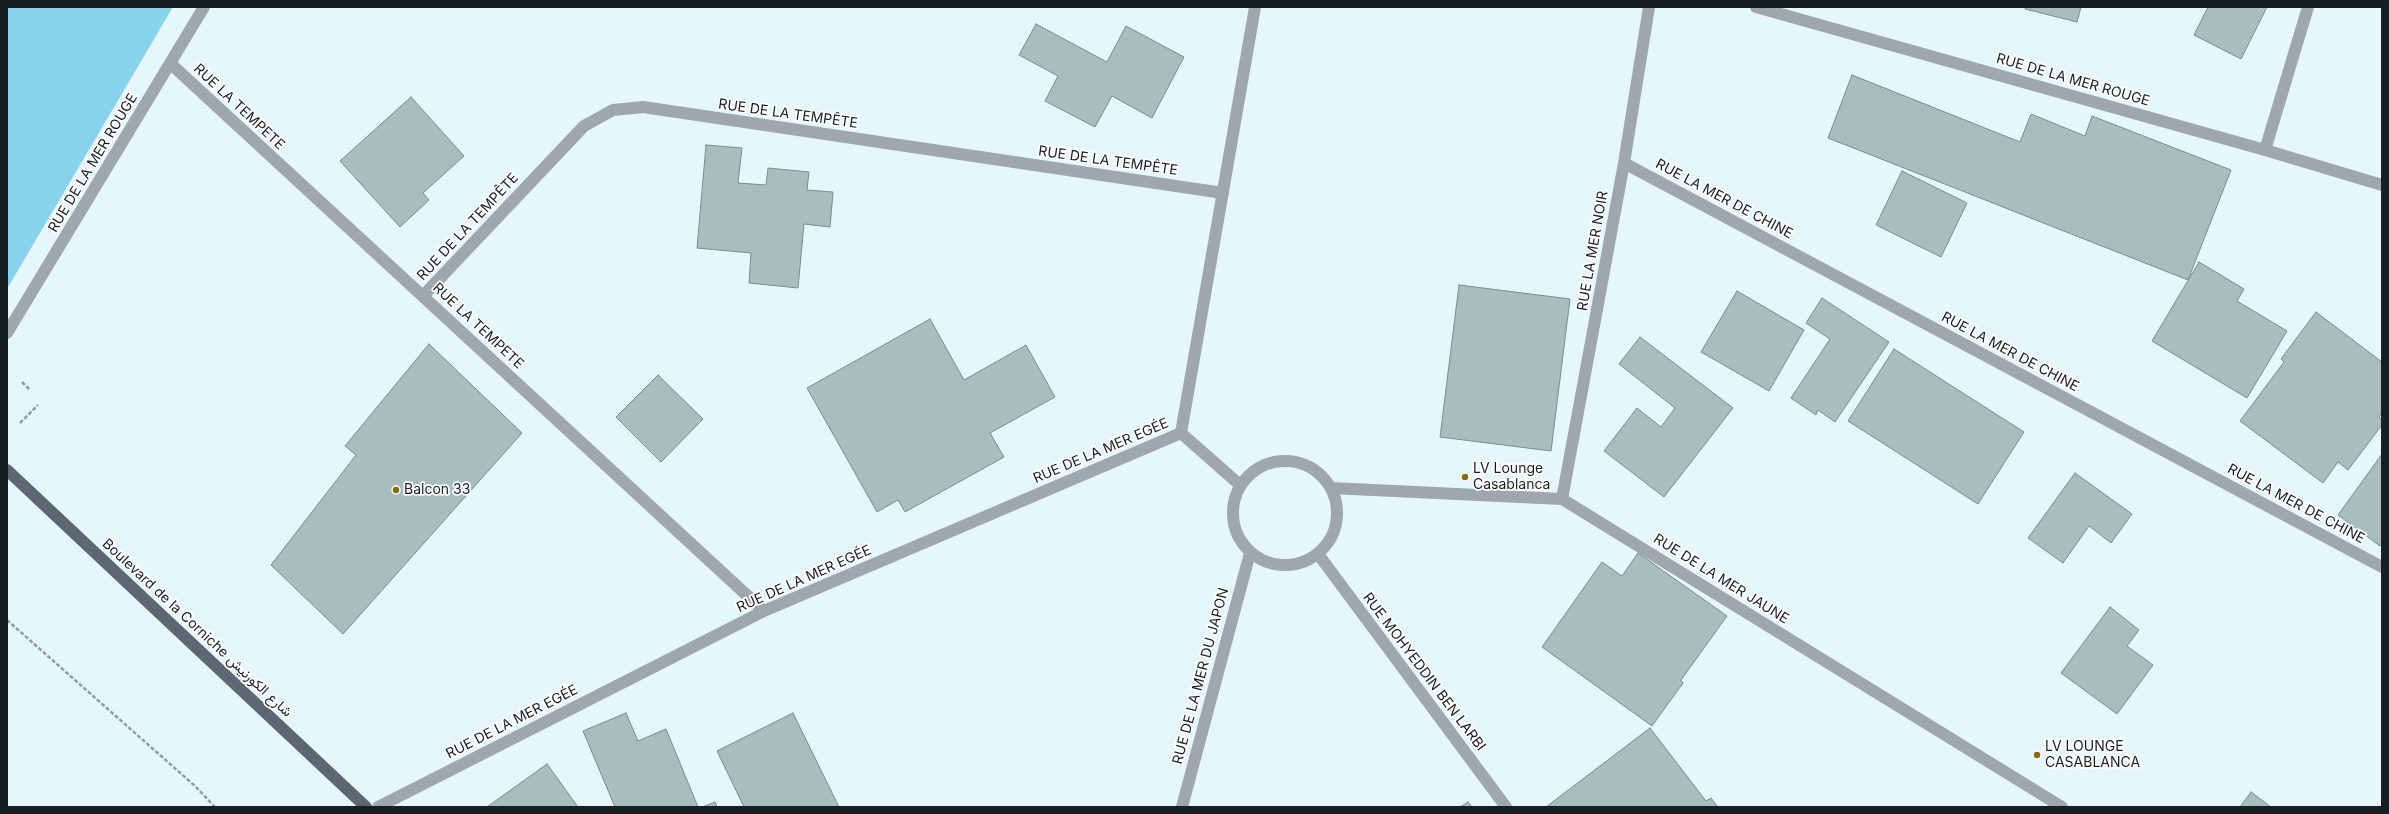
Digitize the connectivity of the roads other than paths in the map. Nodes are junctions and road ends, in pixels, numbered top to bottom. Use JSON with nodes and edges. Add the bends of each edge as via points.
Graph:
{"nodes":[{"id":1,"x":204,"y":7,"type":"edge"},
{"id":2,"x":1255,"y":7,"type":"edge"},
{"id":3,"x":1649,"y":7,"type":"edge"},
{"id":4,"x":1756,"y":7,"type":"edge"},
{"id":5,"x":2308,"y":7,"type":"edge"},
{"id":6,"x":171,"y":64,"type":"junction"},
{"id":7,"x":2265,"y":150,"type":"junction"},
{"id":8,"x":1624,"y":163,"type":"junction"},
{"id":9,"x":2382,"y":185,"type":"edge"},
{"id":10,"x":1223,"y":193,"type":"junction"},
{"id":11,"x":423,"y":296,"type":"junction"},
{"id":12,"x":7,"y":333,"type":"edge"},
{"id":13,"x":1181,"y":433,"type":"junction"},
{"id":14,"x":7,"y":470,"type":"edge"},
{"id":15,"x":1240,"y":485,"type":"junction"},
{"id":16,"x":1331,"y":488,"type":"junction"},
{"id":17,"x":1562,"y":499,"type":"junction"},
{"id":18,"x":1250,"y":552,"type":"junction"},
{"id":19,"x":1318,"y":554,"type":"junction"},
{"id":20,"x":2382,"y":567,"type":"edge"},
{"id":21,"x":764,"y":611,"type":"junction"},
{"id":22,"x":366,"y":807,"type":"edge"},
{"id":23,"x":378,"y":807,"type":"edge"},
{"id":24,"x":1182,"y":807,"type":"edge"},
{"id":25,"x":1506,"y":807,"type":"edge"},
{"id":26,"x":2062,"y":807,"type":"edge"}],
"edges":[{"from":1,"to":6,"type":"street","name":"RUE DE LA MER ROUGE"},
{"from":2,"to":10,"type":"street"},
{"from":3,"to":8,"type":"street","name":"RUE LA MER NOIR"},
{"from":4,"to":7,"type":"street","name":"RUE DE LA MER ROUGE"},
{"from":5,"to":7,"type":"street"},
{"from":6,"to":11,"type":"street","name":"RUE LA TEMPETE"},
{"from":6,"to":12,"type":"street","name":"RUE DE LA MER ROUGE"},
{"from":7,"to":9,"type":"street","name":"RUE DE LA MER ROUGE"},
{"from":8,"to":17,"type":"street","name":"RUE LA MER NOIR"},
{"from":8,"to":20,"type":"street","name":"RUE LA MER DE CHINE"},
{"from":10,"to":11,"type":"street","name":"RUE DE LA TEMPÊTE","via":[[643,107],[613,110],[584,126]]},
{"from":10,"to":13,"type":"street"},
{"from":11,"to":21,"type":"street","name":"RUE LA TEMPETE"},
{"from":13,"to":15,"type":"street","name":"RUE DE LA MER EGÉE"},
{"from":13,"to":21,"type":"street","name":"RUE DE LA MER EGÉE"},
{"from":14,"to":22,"type":"main road","name":"Boulevard de la Corniche شارع الكورنيش"},
{"from":15,"to":16,"type":"street","via":[[1251,471],[1268,462],[1286,460],[1304,464],[1320,473]]},
{"from":15,"to":18,"type":"street","via":[[1233,502],[1232,521],[1238,538]]},
{"from":16,"to":17,"type":"street","name":"RUE DE LA MER JAUNE"},
{"from":16,"to":19,"type":"street","via":[[1337,505],[1336,524],[1330,541]]},
{"from":17,"to":26,"type":"street","name":"RUE DE LA MER JAUNE"},
{"from":18,"to":19,"type":"street","via":[[1265,562],[1283,566],[1302,563]]},
{"from":18,"to":24,"type":"street","name":"RUE DE LA MER DU JAPON"},
{"from":19,"to":25,"type":"street","name":"RUE MOHYEDDIN BEN LARBI"},
{"from":21,"to":23,"type":"street","name":"RUE DE LA MER EGÉE"}]}
